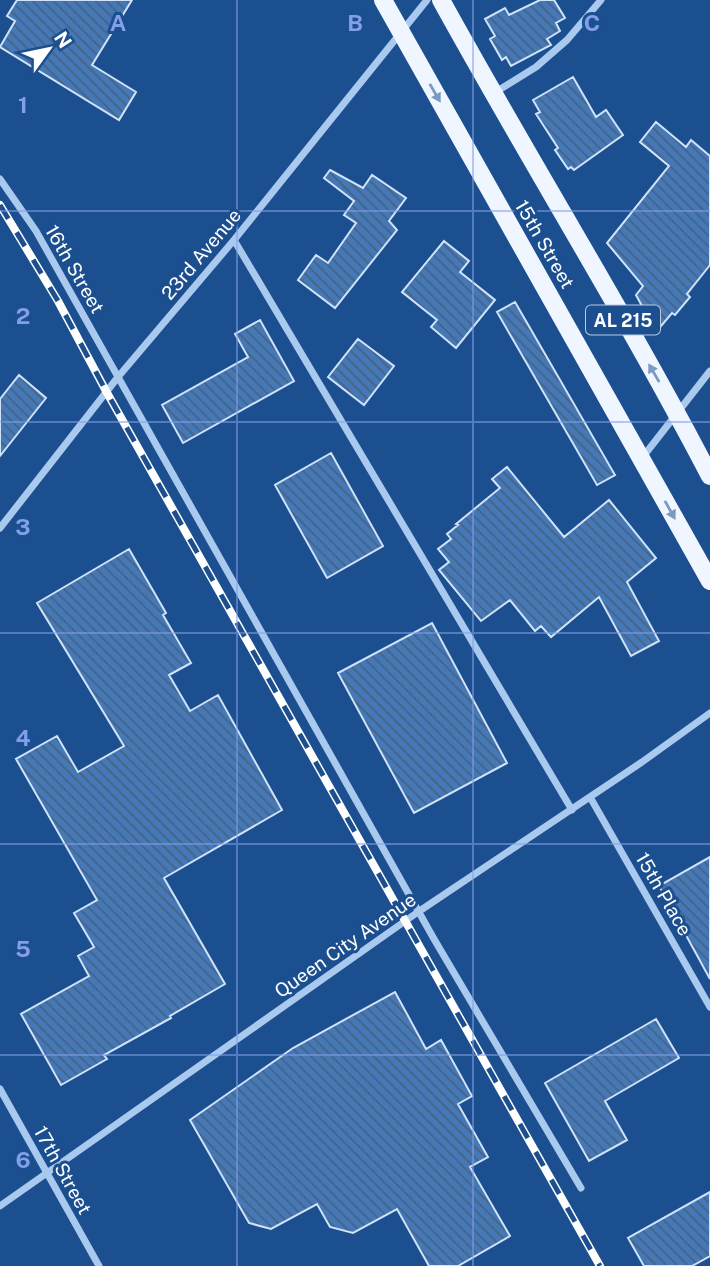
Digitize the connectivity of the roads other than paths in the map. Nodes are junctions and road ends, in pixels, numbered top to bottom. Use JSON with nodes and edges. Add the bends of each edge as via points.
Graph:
{"nodes":[{"id":1,"x":383,"y":0,"type":"edge"},
{"id":2,"x":427,"y":0,"type":"edge"},
{"id":3,"x":441,"y":0,"type":"edge"},
{"id":4,"x":601,"y":0,"type":"edge"},
{"id":5,"x":402,"y":34,"type":"junction"},
{"id":6,"x":493,"y":94,"type":"junction"},
{"id":7,"x":0,"y":179,"type":"edge"},
{"id":8,"x":234,"y":240,"type":"junction"},
{"id":9,"x":710,"y":371,"type":"edge"},
{"id":10,"x":118,"y":377,"type":"junction"},
{"id":11,"x":677,"y":413,"type":"junction"},
{"id":12,"x":642,"y":459,"type":"junction"},
{"id":13,"x":710,"y":476,"type":"edge"},
{"id":14,"x":0,"y":528,"type":"edge"},
{"id":15,"x":710,"y":582,"type":"edge"},
{"id":16,"x":710,"y":713,"type":"edge"},
{"id":17,"x":590,"y":797,"type":"junction"},
{"id":18,"x":572,"y":810,"type":"junction"},
{"id":19,"x":418,"y":912,"type":"junction"},
{"id":20,"x":710,"y":1007,"type":"edge"},
{"id":21,"x":0,"y":1089,"type":"edge"},
{"id":22,"x":47,"y":1173,"type":"junction"},
{"id":23,"x":581,"y":1188,"type":"dead end"},
{"id":24,"x":0,"y":1206,"type":"edge"},
{"id":25,"x":99,"y":1266,"type":"edge"}],
"edges":[{"from":1,"to":5,"type":"main road","name":"15th Street","number":"AL 215"},
{"from":2,"to":5,"type":"street","name":"23rd Avenue"},
{"from":3,"to":6,"type":"main road","name":"15th Street","number":"AL 215"},
{"from":4,"to":6,"type":"street","via":[[547,58]]},
{"from":5,"to":8,"type":"street","name":"23rd Avenue"},
{"from":5,"to":12,"type":"main road","name":"15th Street","number":"AL 215","one_way":true},
{"from":11,"to":6,"type":"main road","name":"15th Street","number":"AL 215","one_way":true},
{"from":7,"to":10,"type":"street","name":"16th Street","via":[[36,230]]},
{"from":8,"to":10,"type":"street","name":"23rd Avenue"},
{"from":8,"to":18,"type":"street"},
{"from":9,"to":11,"type":"street"},
{"from":10,"to":14,"type":"street","name":"23rd Avenue"},
{"from":10,"to":19,"type":"street","name":"16th Street"},
{"from":11,"to":12,"type":"street"},
{"from":11,"to":13,"type":"main road","name":"15th Street","number":"AL 215"},
{"from":12,"to":15,"type":"main road","name":"15th Street","number":"AL 215","one_way":true},
{"from":16,"to":17,"type":"street","name":"Queen City Avenue"},
{"from":17,"to":18,"type":"street","name":"Queen City Avenue"},
{"from":17,"to":20,"type":"street","name":"15th Place"},
{"from":18,"to":19,"type":"street","name":"Queen City Avenue"},
{"from":19,"to":22,"type":"street","name":"Queen City Avenue"},
{"from":19,"to":23,"type":"street","name":"16th Street"},
{"from":21,"to":22,"type":"street","name":"17th Street"},
{"from":22,"to":24,"type":"street","name":"Queen City Avenue"},
{"from":22,"to":25,"type":"street","name":"17th Street"}]}
